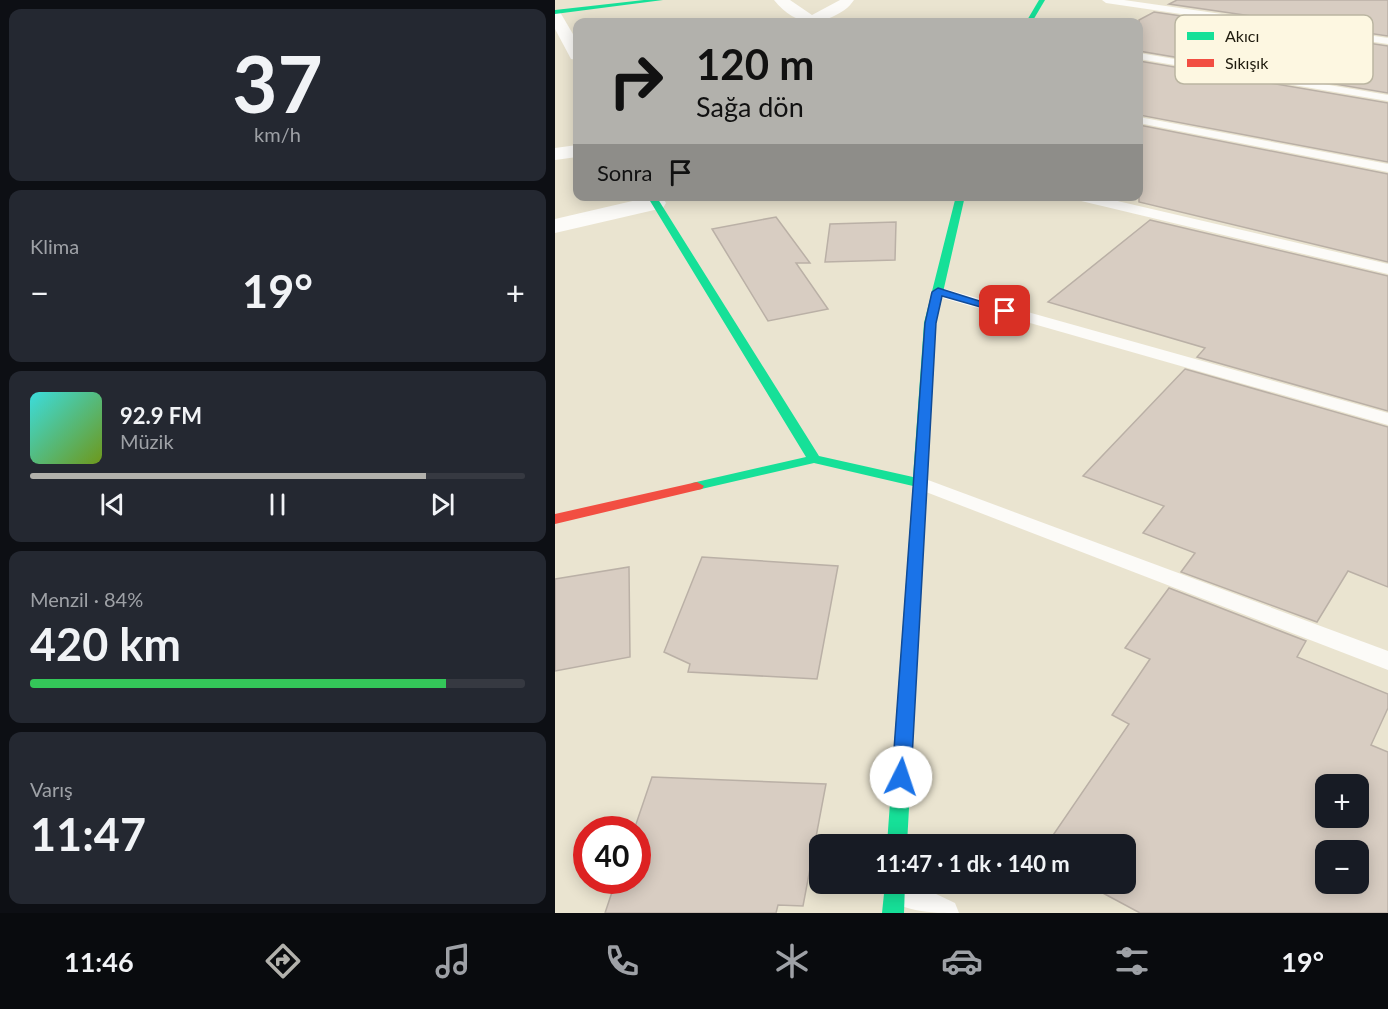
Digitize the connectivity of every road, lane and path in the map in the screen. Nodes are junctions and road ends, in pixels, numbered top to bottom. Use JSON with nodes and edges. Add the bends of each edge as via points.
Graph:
{"nodes":[{"id":1,"x":660,"y":0,"type":"edge"},
{"id":2,"x":781,"y":0,"type":"edge"},
{"id":3,"x":847,"y":0,"type":"edge"},
{"id":4,"x":1042,"y":0,"type":"edge"},
{"id":5,"x":1106,"y":0,"type":"edge"},
{"id":6,"x":1209,"y":15,"type":"edge"},
{"id":7,"x":805,"y":18,"type":"edge"},
{"id":8,"x":818,"y":18,"type":"edge"},
{"id":9,"x":1031,"y":18,"type":"edge"},
{"id":10,"x":556,"y":19,"type":"edge"},
{"id":11,"x":1373,"y":39,"type":"edge"},
{"id":12,"x":1388,"y":41,"type":"edge"},
{"id":13,"x":573,"y":48,"type":"edge"},
{"id":14,"x":1143,"y":57,"type":"edge"},
{"id":15,"x":1175,"y":62,"type":"edge"},
{"id":16,"x":1305,"y":84,"type":"edge"},
{"id":17,"x":1388,"y":98,"type":"edge"},
{"id":18,"x":1143,"y":121,"type":"edge"},
{"id":19,"x":573,"y":152,"type":"edge"},
{"id":20,"x":555,"y":154,"type":"edge"},
{"id":21,"x":1388,"y":168,"type":"edge"},
{"id":22,"x":649,"y":201,"type":"edge"},
{"id":23,"x":654,"y":201,"type":"edge"},
{"id":24,"x":960,"y":201,"type":"edge"},
{"id":25,"x":1098,"y":201,"type":"edge"},
{"id":26,"x":555,"y":226,"type":"edge"},
{"id":27,"x":1388,"y":269,"type":"edge"},
{"id":28,"x":938,"y":292,"type":"junction"},
{"id":29,"x":1388,"y":419,"type":"edge"},
{"id":30,"x":814,"y":459,"type":"junction"},
{"id":31,"x":920,"y":483,"type":"junction"},
{"id":32,"x":555,"y":519,"type":"edge"},
{"id":33,"x":1388,"y":661,"type":"edge"},
{"id":34,"x":898,"y":834,"type":"edge"},
{"id":35,"x":894,"y":895,"type":"edge"},
{"id":36,"x":944,"y":913,"type":"edge"}],
"edges":[{"from":1,"to":10,"type":"street"},
{"from":2,"to":7,"type":"street"},
{"from":3,"to":8,"type":"street"},
{"from":4,"to":9,"type":"street"},
{"from":5,"to":6,"type":"lane"},
{"from":10,"to":13,"type":"street"},
{"from":11,"to":12,"type":"lane"},
{"from":14,"to":15,"type":"lane"},
{"from":16,"to":17,"type":"lane"},
{"from":18,"to":21,"type":"lane"},
{"from":19,"to":20,"type":"street"},
{"from":22,"to":26,"type":"street"},
{"from":23,"to":30,"type":"street"},
{"from":24,"to":28,"type":"street"},
{"from":25,"to":27,"type":"lane"},
{"from":28,"to":29,"type":"lane"},
{"from":28,"to":31,"type":"street","via":[[930,323]]},
{"from":30,"to":31,"type":"street"},
{"from":30,"to":32,"type":"street"},
{"from":31,"to":33,"type":"lane"},
{"from":31,"to":34,"type":"street"},
{"from":35,"to":36,"type":"lane"}]}
